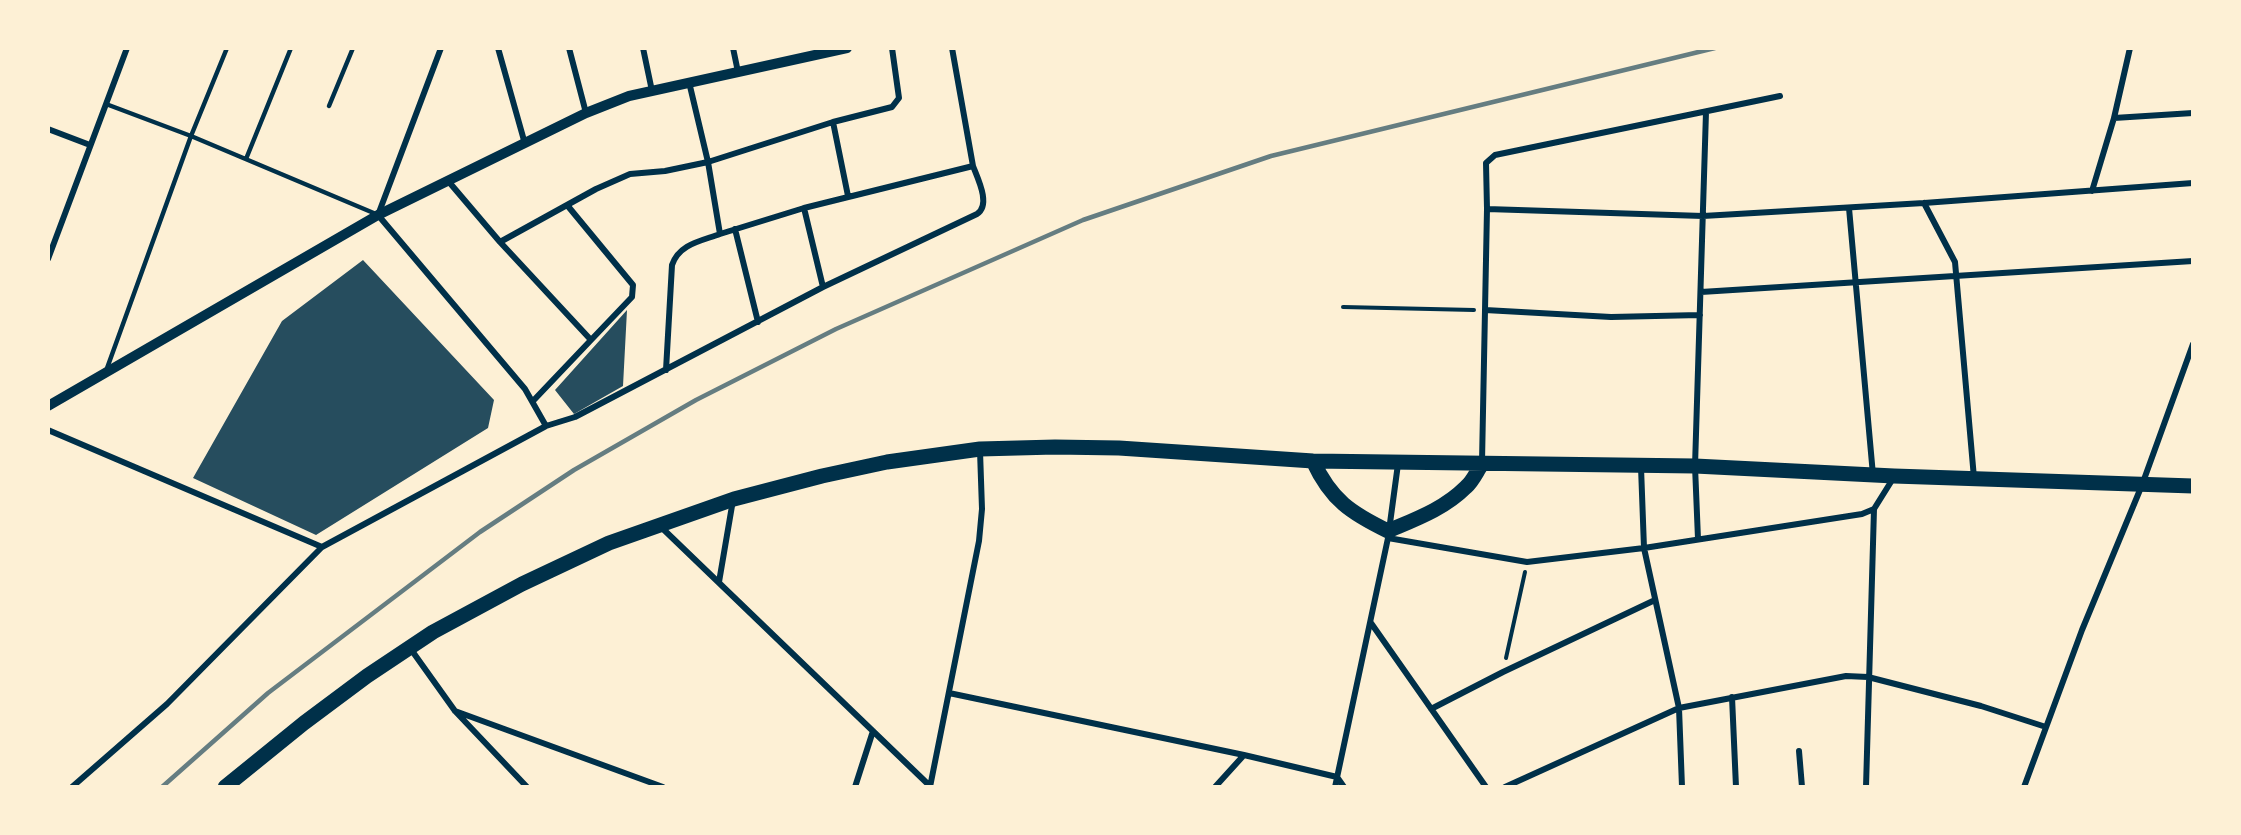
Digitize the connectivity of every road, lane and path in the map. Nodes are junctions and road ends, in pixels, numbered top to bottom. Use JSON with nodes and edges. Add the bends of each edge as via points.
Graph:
{"nodes":[{"id":1,"x":127,"y":48,"type":"edge"},
{"id":2,"x":227,"y":48,"type":"edge"},
{"id":3,"x":291,"y":48,"type":"edge"},
{"id":4,"x":353,"y":48,"type":"edge"},
{"id":5,"x":441,"y":48,"type":"edge"},
{"id":6,"x":498,"y":48,"type":"edge"},
{"id":7,"x":569,"y":48,"type":"edge"},
{"id":8,"x":643,"y":48,"type":"edge"},
{"id":9,"x":733,"y":48,"type":"edge"},
{"id":10,"x":847,"y":48,"type":"edge"},
{"id":11,"x":892,"y":48,"type":"edge"},
{"id":12,"x":952,"y":48,"type":"edge"},
{"id":13,"x":2130,"y":48,"type":"edge"},
{"id":14,"x":811,"y":52,"type":"edge"},
{"id":15,"x":738,"y":72,"type":"junction"},
{"id":16,"x":689,"y":82,"type":"junction"},
{"id":17,"x":652,"y":91,"type":"junction"},
{"id":18,"x":1780,"y":96,"type":"dead end"},
{"id":19,"x":106,"y":104,"type":"junction"},
{"id":20,"x":329,"y":106,"type":"dead end"},
{"id":21,"x":1706,"y":112,"type":"junction"},
{"id":22,"x":586,"y":113,"type":"junction"},
{"id":23,"x":2193,"y":113,"type":"edge"},
{"id":24,"x":2114,"y":118,"type":"junction"},
{"id":25,"x":833,"y":122,"type":"junction"},
{"id":26,"x":48,"y":129,"type":"edge"},
{"id":27,"x":191,"y":136,"type":"junction"},
{"id":28,"x":525,"y":144,"type":"junction"},
{"id":29,"x":90,"y":145,"type":"junction"},
{"id":30,"x":246,"y":159,"type":"junction"},
{"id":31,"x":708,"y":162,"type":"junction"},
{"id":32,"x":973,"y":166,"type":"junction"},
{"id":33,"x":448,"y":182,"type":"junction"},
{"id":34,"x":2193,"y":183,"type":"edge"},
{"id":35,"x":2092,"y":191,"type":"junction"},
{"id":36,"x":848,"y":196,"type":"junction"},
{"id":37,"x":1924,"y":203,"type":"junction"},
{"id":38,"x":567,"y":205,"type":"junction"},
{"id":39,"x":804,"y":208,"type":"junction"},
{"id":40,"x":1849,"y":208,"type":"junction"},
{"id":41,"x":1487,"y":209,"type":"junction"},
{"id":42,"x":378,"y":215,"type":"junction"},
{"id":43,"x":1703,"y":216,"type":"junction"},
{"id":44,"x":735,"y":229,"type":"junction"},
{"id":45,"x":720,"y":234,"type":"junction"},
{"id":46,"x":500,"y":242,"type":"junction"},
{"id":47,"x":48,"y":259,"type":"edge"},
{"id":48,"x":2193,"y":261,"type":"edge"},
{"id":49,"x":1957,"y":275,"type":"junction"},
{"id":50,"x":1856,"y":282,"type":"junction"},
{"id":51,"x":823,"y":287,"type":"junction"},
{"id":52,"x":1701,"y":292,"type":"junction"},
{"id":53,"x":1343,"y":307,"type":"dead end"},
{"id":54,"x":1485,"y":310,"type":"junction"},
{"id":55,"x":1700,"y":315,"type":"junction"},
{"id":56,"x":758,"y":322,"type":"junction"},
{"id":57,"x":591,"y":340,"type":"junction"},
{"id":58,"x":2193,"y":345,"type":"edge"},
{"id":59,"x":666,"y":370,"type":"junction"},
{"id":60,"x":105,"y":374,"type":"junction"},
{"id":61,"x":534,"y":401,"type":"junction"},
{"id":62,"x":48,"y":406,"type":"edge"},
{"id":63,"x":546,"y":426,"type":"junction"},
{"id":64,"x":48,"y":430,"type":"edge"},
{"id":65,"x":980,"y":449,"type":"junction"},
{"id":66,"x":1313,"y":461,"type":"junction"},
{"id":67,"x":1398,"y":464,"type":"junction"},
{"id":68,"x":1482,"y":464,"type":"junction"},
{"id":69,"x":1641,"y":466,"type":"junction"},
{"id":70,"x":1695,"y":466,"type":"junction"},
{"id":71,"x":1873,"y":475,"type":"junction"},
{"id":72,"x":1894,"y":476,"type":"junction"},
{"id":73,"x":1974,"y":478,"type":"junction"},
{"id":74,"x":2191,"y":483,"type":"edge"},
{"id":75,"x":2142,"y":485,"type":"junction"},
{"id":76,"x":734,"y":499,"type":"junction"},
{"id":77,"x":1874,"y":509,"type":"junction"},
{"id":78,"x":658,"y":525,"type":"junction"},
{"id":79,"x":1388,"y":535,"type":"junction"},
{"id":80,"x":1698,"y":539,"type":"junction"},
{"id":81,"x":322,"y":547,"type":"junction"},
{"id":82,"x":1644,"y":548,"type":"junction"},
{"id":83,"x":1527,"y":562,"type":"junction"},
{"id":84,"x":718,"y":582,"type":"junction"},
{"id":85,"x":1655,"y":600,"type":"junction"},
{"id":86,"x":1371,"y":623,"type":"junction"},
{"id":87,"x":410,"y":648,"type":"junction"},
{"id":88,"x":1503,"y":672,"type":"junction"},
{"id":89,"x":1868,"y":677,"type":"junction"},
{"id":90,"x":949,"y":693,"type":"junction"},
{"id":91,"x":1732,"y":697,"type":"junction"},
{"id":92,"x":1678,"y":708,"type":"junction"},
{"id":93,"x":1431,"y":709,"type":"junction"},
{"id":94,"x":455,"y":711,"type":"junction"},
{"id":95,"x":2046,"y":727,"type":"junction"},
{"id":96,"x":873,"y":731,"type":"junction"},
{"id":97,"x":1799,"y":751,"type":"dead end"},
{"id":98,"x":1244,"y":755,"type":"junction"},
{"id":99,"x":1337,"y":777,"type":"junction"},
{"id":100,"x":72,"y":787,"type":"edge"},
{"id":101,"x":225,"y":787,"type":"edge"},
{"id":102,"x":527,"y":787,"type":"edge"},
{"id":103,"x":663,"y":787,"type":"edge"},
{"id":104,"x":855,"y":787,"type":"edge"},
{"id":105,"x":930,"y":787,"type":"edge"},
{"id":106,"x":1215,"y":787,"type":"edge"},
{"id":107,"x":1335,"y":787,"type":"edge"},
{"id":108,"x":1344,"y":787,"type":"edge"},
{"id":109,"x":1486,"y":787,"type":"edge"},
{"id":110,"x":1505,"y":787,"type":"edge"},
{"id":111,"x":1682,"y":787,"type":"edge"},
{"id":112,"x":1736,"y":787,"type":"edge"},
{"id":113,"x":1802,"y":787,"type":"edge"},
{"id":114,"x":1866,"y":787,"type":"edge"},
{"id":115,"x":2024,"y":787,"type":"edge"}],
"edges":[{"from":1,"to":19,"type":"street"},
{"from":2,"to":27,"type":"lane"},
{"from":3,"to":30,"type":"lane"},
{"from":4,"to":20,"type":"lane"},
{"from":5,"to":42,"type":"street"},
{"from":6,"to":28,"type":"street"},
{"from":7,"to":22,"type":"street"},
{"from":8,"to":17,"type":"street"},
{"from":9,"to":15,"type":"street"},
{"from":10,"to":14,"type":"street"},
{"from":11,"to":25,"type":"street","via":[[899,98],[896,104]]},
{"from":12,"to":32,"type":"street"},
{"from":13,"to":24,"type":"street"},
{"from":14,"to":15,"type":"street"},
{"from":15,"to":16,"type":"street"},
{"from":16,"to":17,"type":"street"},
{"from":16,"to":31,"type":"street"},
{"from":17,"to":22,"type":"street"},
{"from":18,"to":21,"type":"street"},
{"from":19,"to":27,"type":"lane"},
{"from":19,"to":29,"type":"street"},
{"from":21,"to":41,"type":"street","via":[[1495,154],[1486,163]]},
{"from":21,"to":43,"type":"street"},
{"from":22,"to":28,"type":"street"},
{"from":23,"to":24,"type":"street"},
{"from":24,"to":35,"type":"street"},
{"from":25,"to":31,"type":"street"},
{"from":25,"to":36,"type":"street"},
{"from":26,"to":29,"type":"street"},
{"from":27,"to":30,"type":"lane"},
{"from":27,"to":60,"type":"lane"},
{"from":28,"to":33,"type":"street"},
{"from":29,"to":47,"type":"street"},
{"from":30,"to":42,"type":"lane"},
{"from":31,"to":38,"type":"street","via":[[630,174]]},
{"from":31,"to":45,"type":"street"},
{"from":32,"to":36,"type":"street"},
{"from":32,"to":51,"type":"street","via":[[984,205],[982,211]]},
{"from":33,"to":42,"type":"street"},
{"from":33,"to":46,"type":"street"},
{"from":34,"to":35,"type":"street"},
{"from":35,"to":37,"type":"street"},
{"from":36,"to":39,"type":"street"},
{"from":37,"to":40,"type":"street"},
{"from":37,"to":49,"type":"street","via":[[1955,262]]},
{"from":38,"to":46,"type":"street"},
{"from":38,"to":57,"type":"street","via":[[633,285],[632,297]]},
{"from":39,"to":44,"type":"street"},
{"from":39,"to":51,"type":"street"},
{"from":40,"to":43,"type":"street"},
{"from":40,"to":50,"type":"street"},
{"from":41,"to":43,"type":"street"},
{"from":41,"to":54,"type":"street"},
{"from":42,"to":60,"type":"street"},
{"from":42,"to":61,"type":"street"},
{"from":43,"to":52,"type":"street"},
{"from":44,"to":45,"type":"street"},
{"from":44,"to":56,"type":"street"},
{"from":45,"to":59,"type":"street","via":[[691,244],[675,257]]},
{"from":46,"to":57,"type":"street"},
{"from":48,"to":49,"type":"street"},
{"from":49,"to":50,"type":"street"},
{"from":49,"to":73,"type":"street"},
{"from":50,"to":52,"type":"street"},
{"from":50,"to":71,"type":"street"},
{"from":51,"to":56,"type":"street"},
{"from":52,"to":55,"type":"street"},
{"from":53,"to":54,"type":"path"},
{"from":54,"to":55,"type":"street","via":[[1611,316]]},
{"from":54,"to":68,"type":"street"},
{"from":55,"to":70,"type":"street"},
{"from":56,"to":59,"type":"street"},
{"from":57,"to":61,"type":"street"},
{"from":58,"to":75,"type":"street"},
{"from":59,"to":63,"type":"street","via":[[575,417]]},
{"from":60,"to":62,"type":"street"},
{"from":61,"to":63,"type":"street"},
{"from":63,"to":81,"type":"street"},
{"from":64,"to":81,"type":"street"},
{"from":65,"to":66,"type":"main road","via":[[1119,448]]},
{"from":65,"to":76,"type":"main road","via":[[887,462]]},
{"from":65,"to":90,"type":"street","via":[[981,525]]},
{"from":66,"to":67,"type":"main road"},
{"from":66,"to":79,"type":"main road","via":[[1332,494]]},
{"from":67,"to":68,"type":"main road"},
{"from":67,"to":79,"type":"street"},
{"from":68,"to":69,"type":"main road"},
{"from":68,"to":79,"type":"main road","via":[[1468,486],[1435,511]]},
{"from":69,"to":70,"type":"main road"},
{"from":69,"to":82,"type":"street"},
{"from":70,"to":71,"type":"main road"},
{"from":70,"to":80,"type":"street"},
{"from":71,"to":72,"type":"main road"},
{"from":72,"to":73,"type":"main road"},
{"from":72,"to":77,"type":"street"},
{"from":73,"to":75,"type":"main road"},
{"from":74,"to":75,"type":"main road"},
{"from":75,"to":95,"type":"street"},
{"from":76,"to":78,"type":"main road"},
{"from":76,"to":84,"type":"street"},
{"from":77,"to":80,"type":"street","via":[[1847,518]]},
{"from":77,"to":89,"type":"street"},
{"from":78,"to":84,"type":"street"},
{"from":78,"to":87,"type":"main road","via":[[522,584]]},
{"from":79,"to":83,"type":"street"},
{"from":79,"to":86,"type":"street"},
{"from":80,"to":82,"type":"street"},
{"from":81,"to":100,"type":"street","via":[[167,704]]},
{"from":82,"to":83,"type":"street"},
{"from":82,"to":85,"type":"street"},
{"from":83,"to":88,"type":"path"},
{"from":84,"to":96,"type":"street"},
{"from":85,"to":88,"type":"street"},
{"from":85,"to":92,"type":"street"},
{"from":86,"to":93,"type":"street"},
{"from":86,"to":99,"type":"street"},
{"from":87,"to":94,"type":"street"},
{"from":87,"to":101,"type":"main road","via":[[303,723]]},
{"from":88,"to":93,"type":"street"},
{"from":89,"to":91,"type":"street","via":[[1828,678]]},
{"from":89,"to":95,"type":"street"},
{"from":89,"to":114,"type":"street"},
{"from":90,"to":98,"type":"street"},
{"from":90,"to":105,"type":"street"},
{"from":91,"to":92,"type":"street"},
{"from":91,"to":112,"type":"street"},
{"from":92,"to":110,"type":"street"},
{"from":92,"to":111,"type":"street"},
{"from":93,"to":109,"type":"street"},
{"from":94,"to":102,"type":"street"},
{"from":94,"to":103,"type":"street"},
{"from":95,"to":115,"type":"street"},
{"from":96,"to":104,"type":"street"},
{"from":96,"to":105,"type":"street"},
{"from":97,"to":113,"type":"street"},
{"from":98,"to":99,"type":"street"},
{"from":98,"to":106,"type":"street"},
{"from":99,"to":107,"type":"street"},
{"from":99,"to":108,"type":"street"}]}
